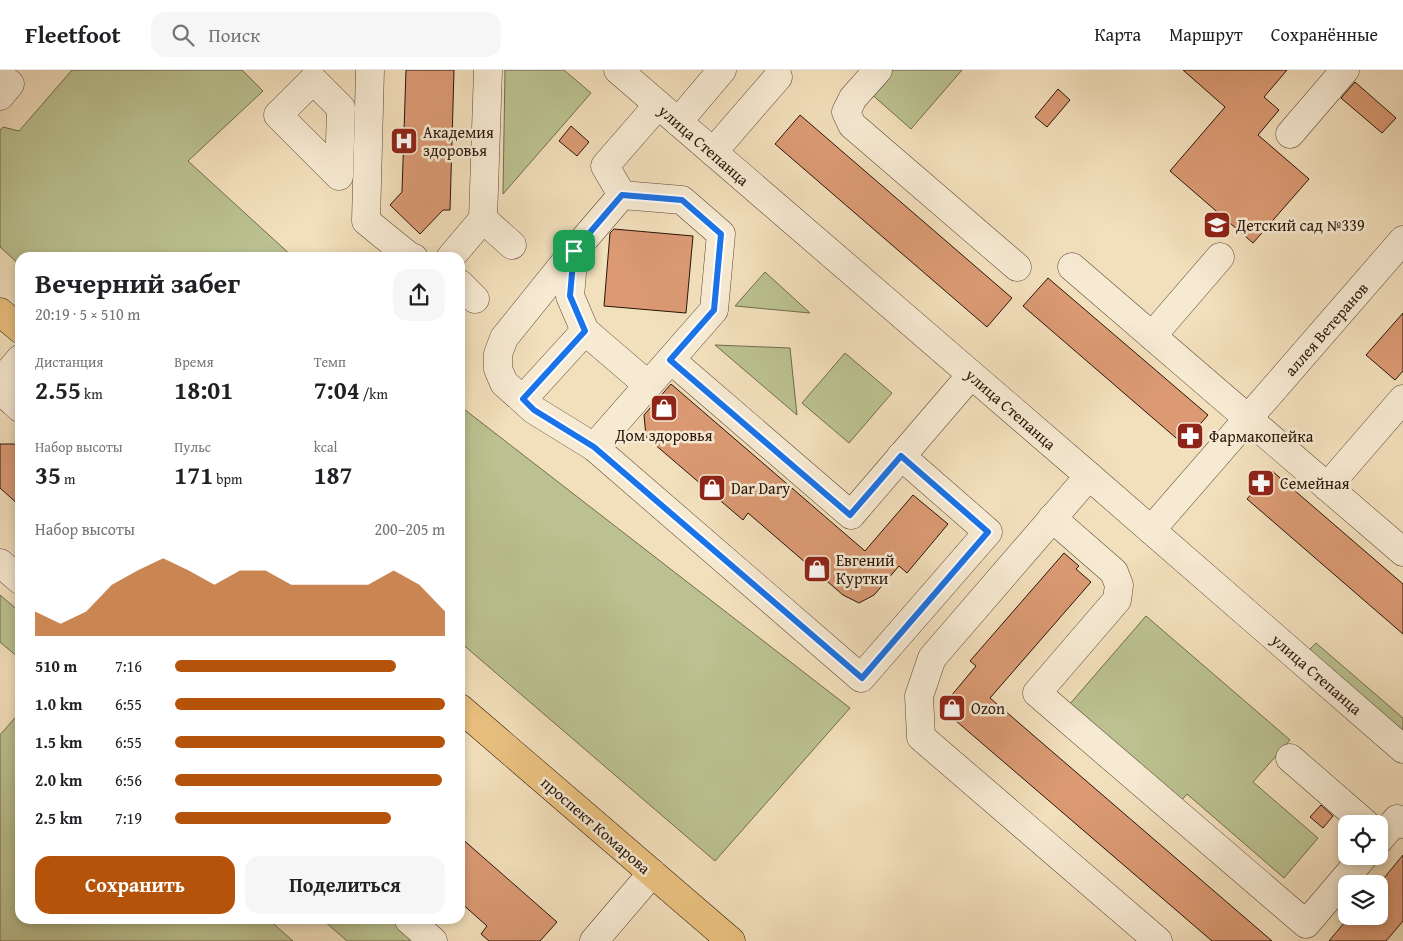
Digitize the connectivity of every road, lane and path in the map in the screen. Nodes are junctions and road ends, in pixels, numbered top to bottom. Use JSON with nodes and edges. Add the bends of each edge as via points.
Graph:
{"nodes":[{"id":1,"x":370,"y":70,"type":"edge"},
{"id":2,"x":488,"y":70,"type":"edge"},
{"id":3,"x":618,"y":70,"type":"edge"},
{"id":4,"x":722,"y":70,"type":"edge"},
{"id":5,"x":878,"y":70,"type":"edge"},
{"id":6,"x":1341,"y":72,"type":"edge"},
{"id":7,"x":0,"y":76,"type":"edge"},
{"id":8,"x":778,"y":77,"type":"dead end"},
{"id":9,"x":0,"y":96,"type":"edge"},
{"id":10,"x":369,"y":103,"type":"junction"},
{"id":11,"x":341,"y":108,"type":"dead end"},
{"id":12,"x":668,"y":114,"type":"junction"},
{"id":13,"x":1290,"y":134,"type":"dead end"},
{"id":14,"x":712,"y":152,"type":"junction"},
{"id":15,"x":622,"y":195,"type":"junction"},
{"id":16,"x":484,"y":219,"type":"junction"},
{"id":17,"x":1403,"y":240,"type":"edge"},
{"id":18,"x":512,"y":245,"type":"dead end"},
{"id":19,"x":574,"y":251,"type":"junction"},
{"id":20,"x":404,"y":252,"type":"edge"},
{"id":21,"x":455,"y":252,"type":"edge"},
{"id":22,"x":1220,"y":257,"type":"dead end"},
{"id":23,"x":1017,"y":266,"type":"dead end"},
{"id":24,"x":1072,"y":267,"type":"dead end"},
{"id":25,"x":0,"y":312,"type":"edge"},
{"id":26,"x":15,"y":325,"type":"edge"},
{"id":27,"x":585,"y":331,"type":"junction"},
{"id":28,"x":1152,"y":336,"type":"junction"},
{"id":29,"x":670,"y":360,"type":"junction"},
{"id":30,"x":15,"y":365,"type":"edge"},
{"id":31,"x":971,"y":375,"type":"junction"},
{"id":32,"x":0,"y":382,"type":"edge"},
{"id":33,"x":648,"y":385,"type":"junction"},
{"id":34,"x":0,"y":390,"type":"edge"},
{"id":35,"x":523,"y":399,"type":"junction"},
{"id":36,"x":1403,"y":399,"type":"edge"},
{"id":37,"x":15,"y":404,"type":"edge"},
{"id":38,"x":1248,"y":418,"type":"junction"},
{"id":39,"x":594,"y":447,"type":"junction"},
{"id":40,"x":901,"y":456,"type":"junction"},
{"id":41,"x":1089,"y":476,"type":"junction"},
{"id":42,"x":1327,"y":487,"type":"junction"},
{"id":43,"x":1052,"y":518,"type":"junction"},
{"id":44,"x":1151,"y":530,"type":"junction"},
{"id":45,"x":1403,"y":552,"type":"edge"},
{"id":46,"x":0,"y":563,"type":"edge"},
{"id":47,"x":15,"y":576,"type":"edge"},
{"id":48,"x":465,"y":712,"type":"edge"},
{"id":49,"x":1403,"y":749,"type":"edge"},
{"id":50,"x":1290,"y":758,"type":"dead end"},
{"id":51,"x":1355,"y":815,"type":"edge"},
{"id":52,"x":1355,"y":865,"type":"edge"},
{"id":53,"x":652,"y":873,"type":"junction"},
{"id":54,"x":414,"y":924,"type":"edge"},
{"id":55,"x":434,"y":941,"type":"edge"},
{"id":56,"x":594,"y":941,"type":"edge"},
{"id":57,"x":731,"y":941,"type":"edge"},
{"id":58,"x":1158,"y":941,"type":"edge"}],
"edges":[{"from":1,"to":10,"type":"street"},
{"from":2,"to":16,"type":"street"},
{"from":3,"to":12,"type":"street","name":"улица Степанца"},
{"from":4,"to":12,"type":"street"},
{"from":5,"to":23,"type":"street","via":[[846,112],[852,125]]},
{"from":6,"to":13,"type":"street"},
{"from":7,"to":9,"type":"street","via":[[10,84]]},
{"from":8,"to":14,"type":"street"},
{"from":10,"to":11,"type":"street"},
{"from":10,"to":20,"type":"street","via":[[366,222]]},
{"from":12,"to":14,"type":"street","name":"улица Степанца"},
{"from":12,"to":15,"type":"street","via":[[604,166]]},
{"from":14,"to":31,"type":"street","name":"улица Степанца"},
{"from":15,"to":19,"type":"street"},
{"from":15,"to":29,"type":"street","via":[[682,200],[721,234],[714,310]]},
{"from":16,"to":18,"type":"street"},
{"from":16,"to":21,"type":"street"},
{"from":17,"to":38,"type":"street","name":"аллея Ветеранов"},
{"from":19,"to":27,"type":"street","via":[[570,296]]},
{"from":19,"to":35,"type":"street","via":[[504,338],[498,354],[498,369],[504,383]]},
{"from":22,"to":28,"type":"street"},
{"from":24,"to":28,"type":"street"},
{"from":25,"to":26,"type":"main road"},
{"from":27,"to":33,"type":"street"},
{"from":27,"to":35,"type":"street"},
{"from":28,"to":38,"type":"street"},
{"from":29,"to":33,"type":"street"},
{"from":29,"to":40,"type":"street","via":[[850,515]]},
{"from":30,"to":32,"type":"street"},
{"from":31,"to":40,"type":"street"},
{"from":31,"to":41,"type":"street","name":"улица Степанца"},
{"from":33,"to":39,"type":"street"},
{"from":34,"to":37,"type":"street"},
{"from":35,"to":39,"type":"street","via":[[534,410]]},
{"from":36,"to":42,"type":"street"},
{"from":38,"to":42,"type":"street"},
{"from":38,"to":44,"type":"street","name":"аллея Ветеранов"},
{"from":39,"to":40,"type":"street","via":[[862,678],[988,532]]},
{"from":41,"to":43,"type":"street"},
{"from":41,"to":44,"type":"street","name":"улица Степанца"},
{"from":42,"to":45,"type":"street"},
{"from":43,"to":52,"type":"street","via":[[1114,572],[1119,585],[1117,600],[1037,693],[1306,924]]},
{"from":43,"to":58,"type":"street","via":[[932,658],[920,696],[921,737]]},
{"from":44,"to":49,"type":"street","name":"улица Степанца"},
{"from":46,"to":47,"type":"street"},
{"from":48,"to":53,"type":"main road","name":"проспект Комарова"},
{"from":50,"to":51,"type":"street"},
{"from":53,"to":56,"type":"street"},
{"from":53,"to":57,"type":"main road","name":"проспект Комарова"},
{"from":54,"to":55,"type":"street"}]}
